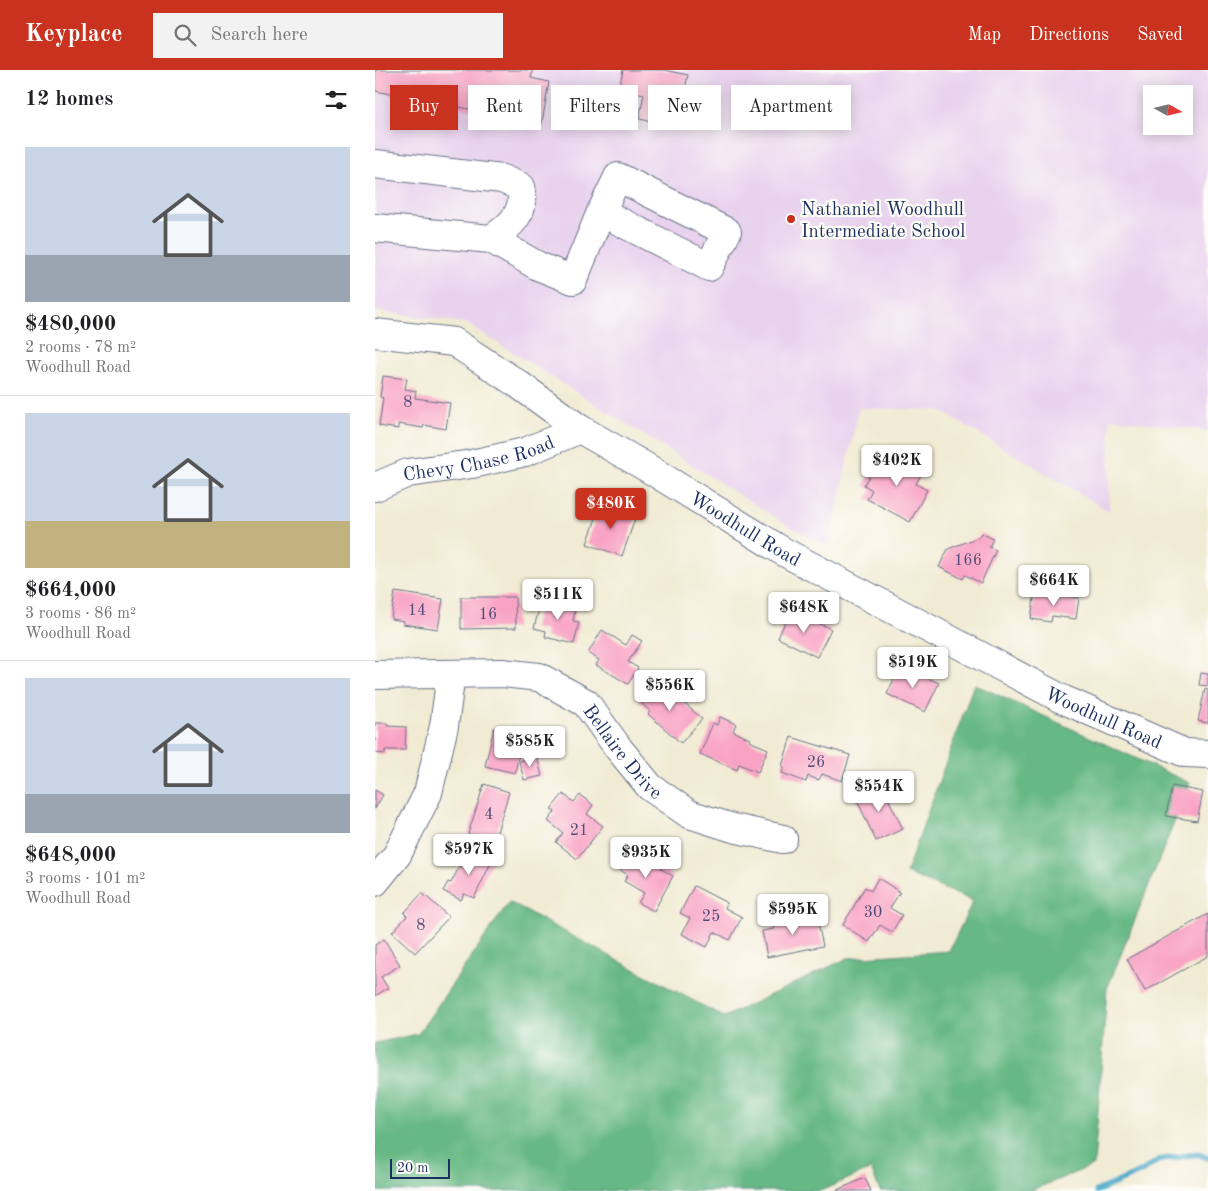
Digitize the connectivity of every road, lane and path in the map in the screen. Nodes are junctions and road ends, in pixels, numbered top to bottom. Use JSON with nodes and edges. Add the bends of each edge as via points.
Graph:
{"nodes":[{"id":1,"x":375,"y":164,"type":"edge"},
{"id":2,"x":601,"y":212,"type":"dead end"},
{"id":3,"x":375,"y":228,"type":"edge"},
{"id":4,"x":491,"y":239,"type":"junction"},
{"id":5,"x":375,"y":333,"type":"edge"},
{"id":6,"x":580,"y":429,"type":"junction"},
{"id":7,"x":375,"y":487,"type":"edge"},
{"id":8,"x":451,"y":674,"type":"junction"},
{"id":9,"x":375,"y":675,"type":"edge"},
{"id":10,"x":1208,"y":754,"type":"edge"},
{"id":11,"x":783,"y":839,"type":"dead end"},
{"id":12,"x":375,"y":882,"type":"edge"}],
"edges":[{"from":1,"to":4,"type":"street","via":[[502,178],[521,187],[523,196],[519,211],[505,230]]},
{"from":2,"to":4,"type":"street","via":[[573,280],[538,266]]},
{"from":3,"to":4,"type":"street"},
{"from":5,"to":6,"type":"street","name":"Woodhull Road","via":[[454,342]]},
{"from":6,"to":7,"type":"street","name":"Chevy Chase Road","via":[[525,452],[408,473]]},
{"from":6,"to":10,"type":"street","name":"Woodhull Road","via":[[784,552],[1062,699],[1185,753]]},
{"from":8,"to":9,"type":"street","name":"Bellaire Drive"},
{"from":8,"to":11,"type":"street","name":"Bellaire Drive","via":[[501,673],[539,677],[586,703],[650,787],[689,814]]},
{"from":8,"to":12,"type":"street","via":[[444,726],[428,793],[397,855]]}]}
